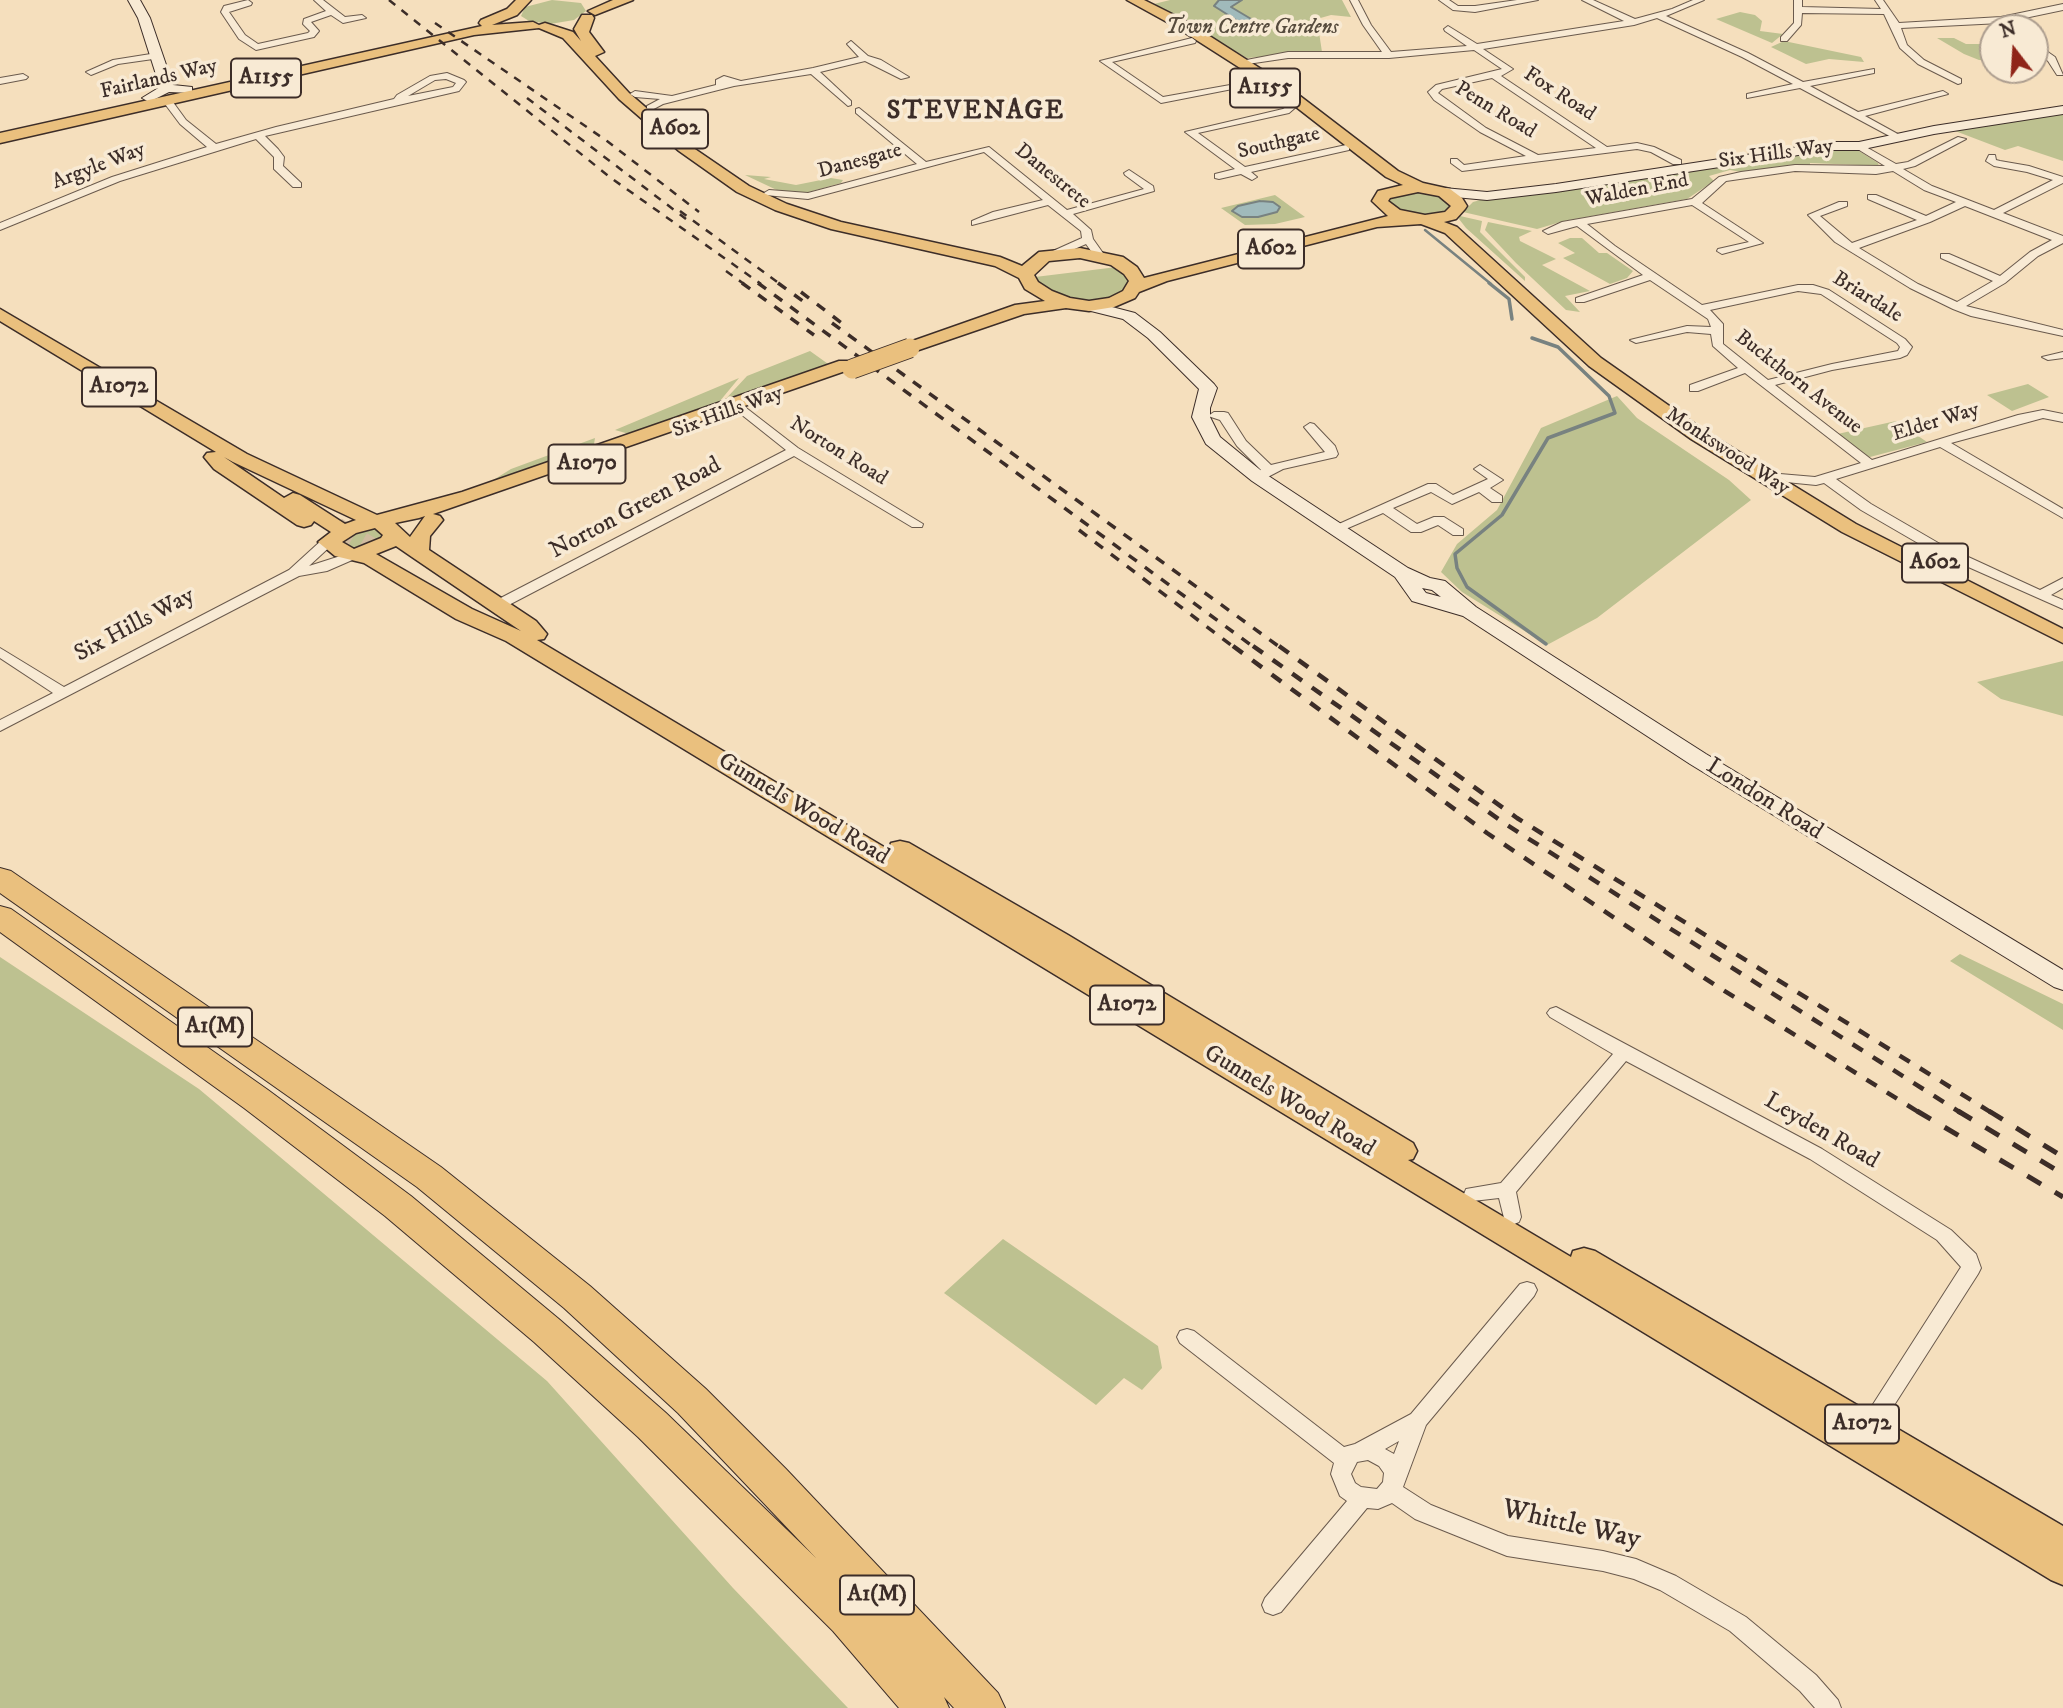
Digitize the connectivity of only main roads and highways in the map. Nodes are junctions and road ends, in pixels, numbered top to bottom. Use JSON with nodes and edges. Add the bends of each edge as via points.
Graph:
{"nodes":[{"id":1,"x":537,"y":0,"type":"edge"},
{"id":2,"x":626,"y":0,"type":"edge"},
{"id":3,"x":1124,"y":0,"type":"edge"},
{"id":4,"x":1134,"y":0,"type":"edge"},
{"id":5,"x":519,"y":6,"type":"edge"},
{"id":6,"x":589,"y":10,"type":"edge"},
{"id":7,"x":539,"y":26,"type":"junction"},
{"id":8,"x":0,"y":132,"type":"edge"},
{"id":9,"x":0,"y":138,"type":"edge"},
{"id":10,"x":1418,"y":187,"type":"junction"},
{"id":11,"x":1444,"y":192,"type":"junction"},
{"id":12,"x":1487,"y":196,"type":"road end"},
{"id":13,"x":1383,"y":199,"type":"junction"},
{"id":14,"x":1456,"y":210,"type":"junction"},
{"id":15,"x":1417,"y":219,"type":"junction"},
{"id":16,"x":1051,"y":255,"type":"junction"},
{"id":17,"x":1108,"y":259,"type":"junction"},
{"id":18,"x":1029,"y":280,"type":"junction"},
{"id":19,"x":1132,"y":291,"type":"junction"},
{"id":20,"x":1067,"y":303,"type":"junction"},
{"id":21,"x":1089,"y":306,"type":"junction"},
{"id":22,"x":0,"y":314,"type":"edge"},
{"id":23,"x":1129,"y":316,"type":"road end"},
{"id":24,"x":0,"y":328,"type":"edge"},
{"id":25,"x":907,"y":346,"type":"junction"},
{"id":26,"x":848,"y":367,"type":"junction"},
{"id":27,"x":1223,"y":447,"type":"road end"},
{"id":28,"x":214,"y":457,"type":"junction"},
{"id":29,"x":246,"y":465,"type":"junction"},
{"id":30,"x":433,"y":520,"type":"junction"},
{"id":31,"x":375,"y":522,"type":"junction"},
{"id":32,"x":1336,"y":528,"type":"road end"},
{"id":33,"x":332,"y":535,"type":"junction"},
{"id":34,"x":387,"y":553,"type":"junction"},
{"id":35,"x":419,"y":553,"type":"junction"},
{"id":36,"x":359,"y":554,"type":"junction"},
{"id":37,"x":332,"y":564,"type":"road end"},
{"id":38,"x":512,"y":624,"type":"junction"},
{"id":39,"x":2063,"y":628,"type":"edge"},
{"id":40,"x":2063,"y":637,"type":"edge"},
{"id":41,"x":0,"y":878,"type":"edge"},
{"id":42,"x":0,"y":917,"type":"edge"},
{"id":43,"x":2063,"y":1544,"type":"edge"},
{"id":44,"x":2063,"y":1569,"type":"edge"},
{"id":45,"x":927,"y":1708,"type":"edge"},
{"id":46,"x":983,"y":1708,"type":"edge"}],
"edges":[{"from":1,"to":5,"type":"main road","name":"Fairlands Way"},
{"from":2,"to":6,"type":"main road"},
{"from":3,"to":13,"type":"main road","number":"A1155","via":[[1258,83],[1384,177]]},
{"from":4,"to":10,"type":"main road","number":"A1155","via":[[1181,23],[1241,62],[1392,174]]},
{"from":5,"to":7,"type":"main road","number":"A602","via":[[514,19]]},
{"from":5,"to":8,"type":"main road","name":"Fairlands Way","number":"A1155","via":[[487,23]]},
{"from":6,"to":7,"type":"main road","name":"Fairlands Way","via":[[570,24]]},
{"from":6,"to":16,"type":"main road","number":"A602","via":[[582,33],[635,94],[709,154],[769,193],[863,225],[1002,254]]},
{"from":7,"to":9,"type":"main road","name":"Fairlands Way","number":"A1155","via":[[474,31],[167,90]]},
{"from":7,"to":18,"type":"main road","number":"A602","via":[[568,35],[624,96],[674,140],[769,202],[809,218],[991,259]]},
{"from":10,"to":11,"type":"main road","number":"A602"},
{"from":10,"to":13,"type":"main road","number":"A602"},
{"from":11,"to":12,"type":"main road","name":"Six Hills Way"},
{"from":11,"to":14,"type":"main road","number":"A602","via":[[1456,201]]},
{"from":13,"to":15,"type":"main road","number":"A602","via":[[1390,212]]},
{"from":13,"to":17,"type":"main road","number":"A602","via":[[1372,212],[1358,217],[1182,261],[1151,264]]},
{"from":14,"to":15,"type":"main road","number":"A602"},
{"from":14,"to":39,"type":"main road","name":"Monkswood Way","number":"A602","via":[[1461,227],[1541,300],[1636,381],[1709,432],[1780,478],[1817,485],[1924,558]]},
{"from":15,"to":19,"type":"main road","number":"A602","via":[[1364,225],[1161,277]]},
{"from":15,"to":40,"type":"main road","name":"Monkswood Way","number":"A602","via":[[1451,230],[1595,362],[1698,435],[1849,528]]},
{"from":16,"to":17,"type":"main road","number":"A602"},
{"from":16,"to":18,"type":"main road","name":"Six Hills Way","via":[[1029,268]]},
{"from":17,"to":19,"type":"main road","via":[[1135,276],[1138,281]]},
{"from":18,"to":20,"type":"main road","number":"A602","via":[[1046,295]]},
{"from":18,"to":25,"type":"main road","name":"Six Hills Way","number":"A1070","via":[[1023,299],[1014,304]]},
{"from":19,"to":21,"type":"main road","number":"A602","via":[[1114,302]]},
{"from":20,"to":21,"type":"main road","number":"A602"},
{"from":20,"to":25,"type":"main road","name":"Six Hills Way","number":"A1070","via":[[1021,309]]},
{"from":21,"to":23,"type":"main road","name":"London Road"},
{"from":22,"to":29,"type":"main road","name":"Gunnels Wood Road","number":"A1072"},
{"from":24,"to":28,"type":"main road","name":"Gunnels Wood Road","number":"A1072"},
{"from":25,"to":26,"type":"main road","name":"Six Hills Way","number":"A1070","bridge":true},
{"from":26,"to":30,"type":"main road","name":"Six Hills Way","number":"A1070"},
{"from":26,"to":31,"type":"main road","name":"Six Hills Way","number":"A1070","via":[[419,512]]},
{"from":27,"to":32,"type":"main road","name":"London Road"},
{"from":28,"to":29,"type":"main road","name":"Gunnels Wood Road","number":"A1072"},
{"from":28,"to":33,"type":"main road","name":"Gunnels Wood Road","number":"A1072"},
{"from":29,"to":31,"type":"main road","name":"Gunnels Wood Road","number":"A1072"},
{"from":29,"to":33,"type":"main road","name":"Gunnels Wood Road","number":"A1072"},
{"from":30,"to":34,"type":"main road","name":"Six Hills Way","number":"A1070"},
{"from":30,"to":35,"type":"main road","via":[[420,534]]},
{"from":31,"to":33,"type":"main road"},
{"from":31,"to":34,"type":"main road","name":"Gunnels Wood Road","number":"A1072","via":[[386,525]]},
{"from":33,"to":36,"type":"main road","name":"Gunnels Wood Road","number":"A1072","via":[[342,552]]},
{"from":34,"to":35,"type":"main road","name":"Gunnels Wood Road","number":"A1072"},
{"from":34,"to":36,"type":"main road","name":"Gunnels Wood Road","number":"A1072"},
{"from":34,"to":36,"type":"main road","via":[[388,542]]},
{"from":34,"to":37,"type":"main road"},
{"from":34,"to":38,"type":"main road","name":"Gunnels Wood Road","number":"A1072","via":[[464,614]]},
{"from":35,"to":38,"type":"main road","name":"Gunnels Wood Road","number":"A1072"},
{"from":38,"to":43,"type":"main road","name":"Gunnels Wood Road","number":"A1072","via":[[1070,948],[1473,1194]]},
{"from":38,"to":44,"type":"main road","name":"Gunnels Wood Road","number":"A1072"},
{"from":41,"to":46,"type":"highway","number":"A1(M)","via":[[429,1177],[577,1297],[692,1401]]},
{"from":42,"to":45,"type":"highway","number":"A1(M)","via":[[387,1198],[547,1331],[652,1425],[848,1617]]}]}
